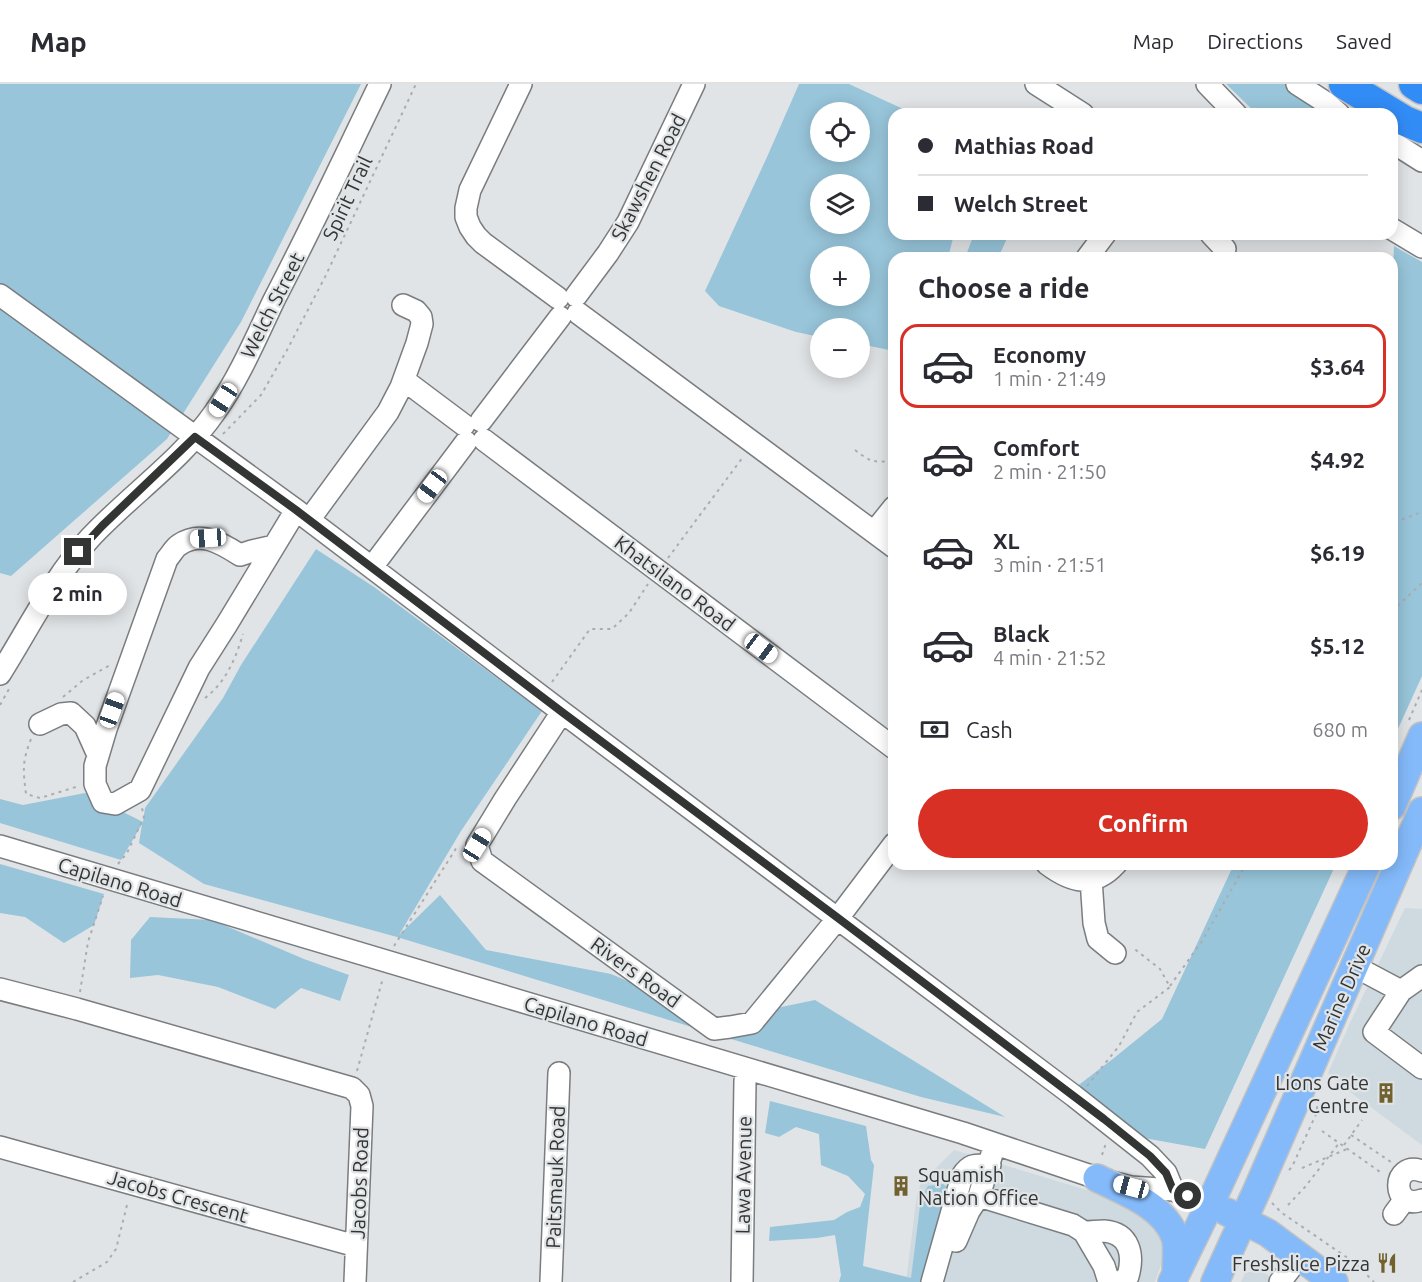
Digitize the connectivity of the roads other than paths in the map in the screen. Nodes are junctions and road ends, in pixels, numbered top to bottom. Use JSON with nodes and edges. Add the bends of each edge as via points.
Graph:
{"nodes":[{"id":1,"x":380,"y":84,"type":"edge"},
{"id":2,"x":521,"y":84,"type":"edge"},
{"id":3,"x":694,"y":84,"type":"edge"},
{"id":4,"x":1036,"y":84,"type":"edge"},
{"id":5,"x":1207,"y":84,"type":"edge"},
{"id":6,"x":1297,"y":84,"type":"edge"},
{"id":7,"x":1344,"y":84,"type":"edge"},
{"id":8,"x":1414,"y":84,"type":"edge"},
{"id":9,"x":1422,"y":89,"type":"edge"},
{"id":10,"x":1074,"y":108,"type":"edge"},
{"id":11,"x":1230,"y":108,"type":"edge"},
{"id":12,"x":1332,"y":108,"type":"edge"},
{"id":13,"x":1377,"y":108,"type":"edge"},
{"id":14,"x":1410,"y":132,"type":"edge"},
{"id":15,"x":1422,"y":161,"type":"edge"},
{"id":16,"x":1398,"y":233,"type":"edge"},
{"id":17,"x":1422,"y":247,"type":"edge"},
{"id":18,"x":0,"y":295,"type":"edge"},
{"id":19,"x":403,"y":305,"type":"dead end"},
{"id":20,"x":572,"y":309,"type":"junction"},
{"id":21,"x":404,"y":380,"type":"junction"},
{"id":22,"x":474,"y":432,"type":"junction"},
{"id":23,"x":195,"y":437,"type":"junction"},
{"id":24,"x":888,"y":514,"type":"edge"},
{"id":25,"x":302,"y":515,"type":"junction"},
{"id":26,"x":874,"y":532,"type":"junction"},
{"id":27,"x":888,"y":542,"type":"edge"},
{"id":28,"x":274,"y":546,"type":"junction"},
{"id":29,"x":372,"y":567,"type":"junction"},
{"id":30,"x":6,"y":680,"type":"edge"},
{"id":31,"x":562,"y":712,"type":"junction"},
{"id":32,"x":40,"y":724,"type":"dead end"},
{"id":33,"x":1422,"y":736,"type":"edge"},
{"id":34,"x":888,"y":744,"type":"edge"},
{"id":35,"x":98,"y":755,"type":"junction"},
{"id":36,"x":1398,"y":792,"type":"edge"},
{"id":37,"x":1422,"y":812,"type":"edge"},
{"id":38,"x":0,"y":846,"type":"edge"},
{"id":39,"x":888,"y":852,"type":"edge"},
{"id":40,"x":1398,"y":866,"type":"edge"},
{"id":41,"x":1055,"y":870,"type":"edge"},
{"id":42,"x":1109,"y":870,"type":"edge"},
{"id":43,"x":1364,"y":870,"type":"edge"},
{"id":44,"x":1396,"y":870,"type":"edge"},
{"id":45,"x":1091,"y":879,"type":"junction"},
{"id":46,"x":838,"y":918,"type":"junction"},
{"id":47,"x":1119,"y":947,"type":"road end"},
{"id":48,"x":1354,"y":966,"type":"junction"},
{"id":49,"x":1422,"y":976,"type":"edge"},
{"id":50,"x":0,"y":989,"type":"edge"},
{"id":51,"x":1401,"y":991,"type":"junction"},
{"id":52,"x":1422,"y":1068,"type":"edge"},
{"id":53,"x":747,"y":1069,"type":"junction"},
{"id":54,"x":559,"y":1073,"type":"dead end"},
{"id":55,"x":995,"y":1144,"type":"junction"},
{"id":56,"x":0,"y":1147,"type":"edge"},
{"id":57,"x":990,"y":1165,"type":"junction"},
{"id":58,"x":1422,"y":1171,"type":"edge"},
{"id":59,"x":1097,"y":1178,"type":"junction"},
{"id":60,"x":1173,"y":1190,"type":"junction"},
{"id":61,"x":979,"y":1196,"type":"junction"},
{"id":62,"x":1414,"y":1203,"type":"edge"},
{"id":63,"x":1210,"y":1204,"type":"junction"},
{"id":64,"x":1243,"y":1220,"type":"junction"},
{"id":65,"x":1084,"y":1232,"type":"junction"},
{"id":66,"x":956,"y":1241,"type":"dead end"},
{"id":67,"x":356,"y":1246,"type":"junction"},
{"id":68,"x":1300,"y":1256,"type":"junction"},
{"id":69,"x":1179,"y":1279,"type":"edge"},
{"id":70,"x":1332,"y":1281,"type":"edge"},
{"id":71,"x":355,"y":1282,"type":"edge"},
{"id":72,"x":550,"y":1282,"type":"edge"},
{"id":73,"x":742,"y":1282,"type":"edge"},
{"id":74,"x":932,"y":1282,"type":"edge"},
{"id":75,"x":1109,"y":1282,"type":"edge"},
{"id":76,"x":1116,"y":1282,"type":"edge"},
{"id":77,"x":1215,"y":1282,"type":"edge"},
{"id":78,"x":1280,"y":1282,"type":"edge"}],
"edges":[{"from":1,"to":23,"type":"street","name":"Welch Street","via":[[239,370]]},
{"from":2,"to":20,"type":"street","via":[[470,190],[466,217],[483,243]]},
{"from":3,"to":20,"type":"street","name":"Skawshen Road","via":[[628,222]]},
{"from":4,"to":10,"type":"street"},
{"from":5,"to":11,"type":"street"},
{"from":6,"to":12,"type":"street"},
{"from":7,"to":13,"type":"highway"},
{"from":8,"to":9,"type":"highway"},
{"from":14,"to":15,"type":"street"},
{"from":16,"to":17,"type":"street"},
{"from":18,"to":23,"type":"street"},
{"from":19,"to":21,"type":"street","via":[[416,311],[422,324]]},
{"from":20,"to":22,"type":"street","name":"Skawshen Road"},
{"from":20,"to":26,"type":"street"},
{"from":21,"to":22,"type":"street","name":"Khatsilano Road"},
{"from":21,"to":25,"type":"street","via":[[388,412]]},
{"from":22,"to":29,"type":"street","name":"Skawshen Road"},
{"from":22,"to":34,"type":"street","name":"Khatsilano Road"},
{"from":23,"to":25,"type":"street"},
{"from":23,"to":30,"type":"street","name":"Welch Street","via":[[78,552],[51,590]]},
{"from":24,"to":26,"type":"street"},
{"from":25,"to":28,"type":"street"},
{"from":25,"to":29,"type":"street"},
{"from":26,"to":27,"type":"street"},
{"from":28,"to":35,"type":"street","via":[[240,555],[208,538],[192,539],[178,546],[167,560]]},
{"from":28,"to":35,"type":"street","via":[[200,668],[140,790],[115,804],[103,802],[95,784]]},
{"from":29,"to":31,"type":"street"},
{"from":31,"to":46,"type":"street"},
{"from":31,"to":46,"type":"street","name":"Rivers Road","via":[[477,845],[482,861],[714,1029],[752,1023]]},
{"from":32,"to":35,"type":"street","via":[[71,713],[85,726]]},
{"from":33,"to":36,"type":"main road"},
{"from":37,"to":40,"type":"main road","name":"Marine Drive"},
{"from":38,"to":53,"type":"street","name":"Capilano Road"},
{"from":39,"to":46,"type":"street","name":"Rivers Road"},
{"from":41,"to":45,"type":"street","via":[[1065,877]]},
{"from":42,"to":45,"type":"street"},
{"from":43,"to":63,"type":"main road","name":"Marine Drive"},
{"from":44,"to":48,"type":"main road","name":"Marine Drive"},
{"from":45,"to":47,"type":"street","via":[[1098,939]]},
{"from":46,"to":60,"type":"street","via":[[1122,1133],[1166,1173]]},
{"from":48,"to":51,"type":"street"},
{"from":48,"to":64,"type":"main road","name":"Marine Drive"},
{"from":49,"to":51,"type":"street"},
{"from":50,"to":67,"type":"street","name":"Jacobs Road","via":[[352,1088],[362,1106]]},
{"from":51,"to":52,"type":"street","via":[[1374,1032]]},
{"from":53,"to":55,"type":"street","name":"Capilano Road"},
{"from":53,"to":73,"type":"street","name":"Lawa Avenue"},
{"from":54,"to":72,"type":"street","name":"Paitsmauk Road"},
{"from":55,"to":57,"type":"street"},
{"from":55,"to":59,"type":"street","name":"Capilano Road"},
{"from":56,"to":67,"type":"street","name":"Jacobs Crescent"},
{"from":57,"to":61,"type":"street"},
{"from":57,"to":74,"type":"street","via":[[969,1167],[962,1176]]},
{"from":58,"to":62,"type":"street","via":[[1407,1171],[1400,1179],[1399,1190]]},
{"from":59,"to":60,"type":"street","name":"Capilano Road","via":[[1131,1187]]},
{"from":59,"to":69,"type":"main road","via":[[1148,1203],[1167,1221],[1175,1238]]},
{"from":60,"to":63,"type":"street","name":"Capilano Road"},
{"from":61,"to":65,"type":"street","via":[[1073,1225]]},
{"from":61,"to":66,"type":"street"},
{"from":63,"to":64,"type":"main road"},
{"from":63,"to":69,"type":"main road","name":"Marine Drive"},
{"from":64,"to":68,"type":"main road"},
{"from":64,"to":77,"type":"main road","name":"Marine Drive"},
{"from":65,"to":75,"type":"street"},
{"from":65,"to":76,"type":"street","via":[[1116,1234],[1129,1248],[1128,1276]]},
{"from":67,"to":71,"type":"street","name":"Jacobs Road"},
{"from":68,"to":70,"type":"main road"},
{"from":68,"to":78,"type":"street"}]}
